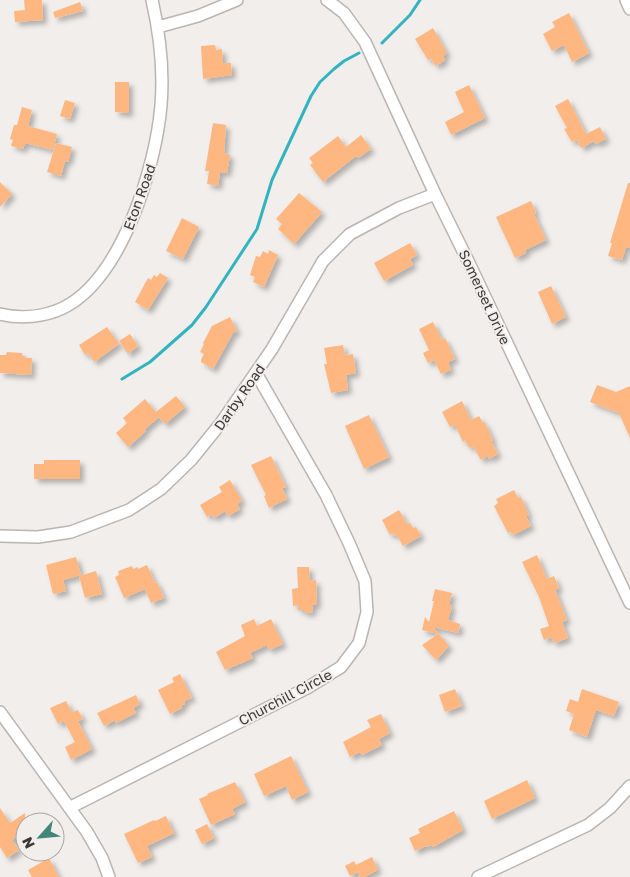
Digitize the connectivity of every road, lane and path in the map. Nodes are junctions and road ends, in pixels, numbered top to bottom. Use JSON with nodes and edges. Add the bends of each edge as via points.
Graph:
{"nodes":[{"id":1,"x":152,"y":0,"type":"edge"},
{"id":2,"x":237,"y":0,"type":"edge"},
{"id":3,"x":328,"y":0,"type":"edge"},
{"id":4,"x":626,"y":0,"type":"edge"},
{"id":5,"x":630,"y":9,"type":"edge"},
{"id":6,"x":158,"y":27,"type":"junction"},
{"id":7,"x":435,"y":194,"type":"junction"},
{"id":8,"x":0,"y":314,"type":"edge"},
{"id":9,"x":256,"y":373,"type":"junction"},
{"id":10,"x":0,"y":536,"type":"edge"},
{"id":11,"x":630,"y":603,"type":"edge"},
{"id":12,"x":0,"y":712,"type":"edge"},
{"id":13,"x":630,"y":786,"type":"edge"},
{"id":14,"x":71,"y":807,"type":"junction"},
{"id":15,"x":109,"y":877,"type":"edge"},
{"id":16,"x":478,"y":877,"type":"edge"}],
"edges":[{"from":1,"to":6,"type":"street","name":"Eton Road"},
{"from":2,"to":6,"type":"street","via":[[198,16]]},
{"from":3,"to":7,"type":"street","name":"Somerset Drive","via":[[344,13],[365,42]]},
{"from":4,"to":5,"type":"street"},
{"from":6,"to":8,"type":"street","name":"Eton Road","via":[[162,73],[154,157],[118,248],[83,294],[63,308],[29,317]]},
{"from":7,"to":9,"type":"street","name":"Darby Road","via":[[373,221],[343,239],[316,271]]},
{"from":7,"to":11,"type":"street","name":"Somerset Drive"},
{"from":9,"to":10,"type":"street","name":"Darby Road","via":[[191,460],[137,506],[71,532]]},
{"from":9,"to":14,"type":"street","name":"Churchill Circle","via":[[326,495],[365,581],[367,612],[359,643],[341,667],[307,688]]},
{"from":12,"to":14,"type":"street"},
{"from":13,"to":16,"type":"street","via":[[610,808],[588,825]]},
{"from":14,"to":15,"type":"street","via":[[94,843]]}]}
